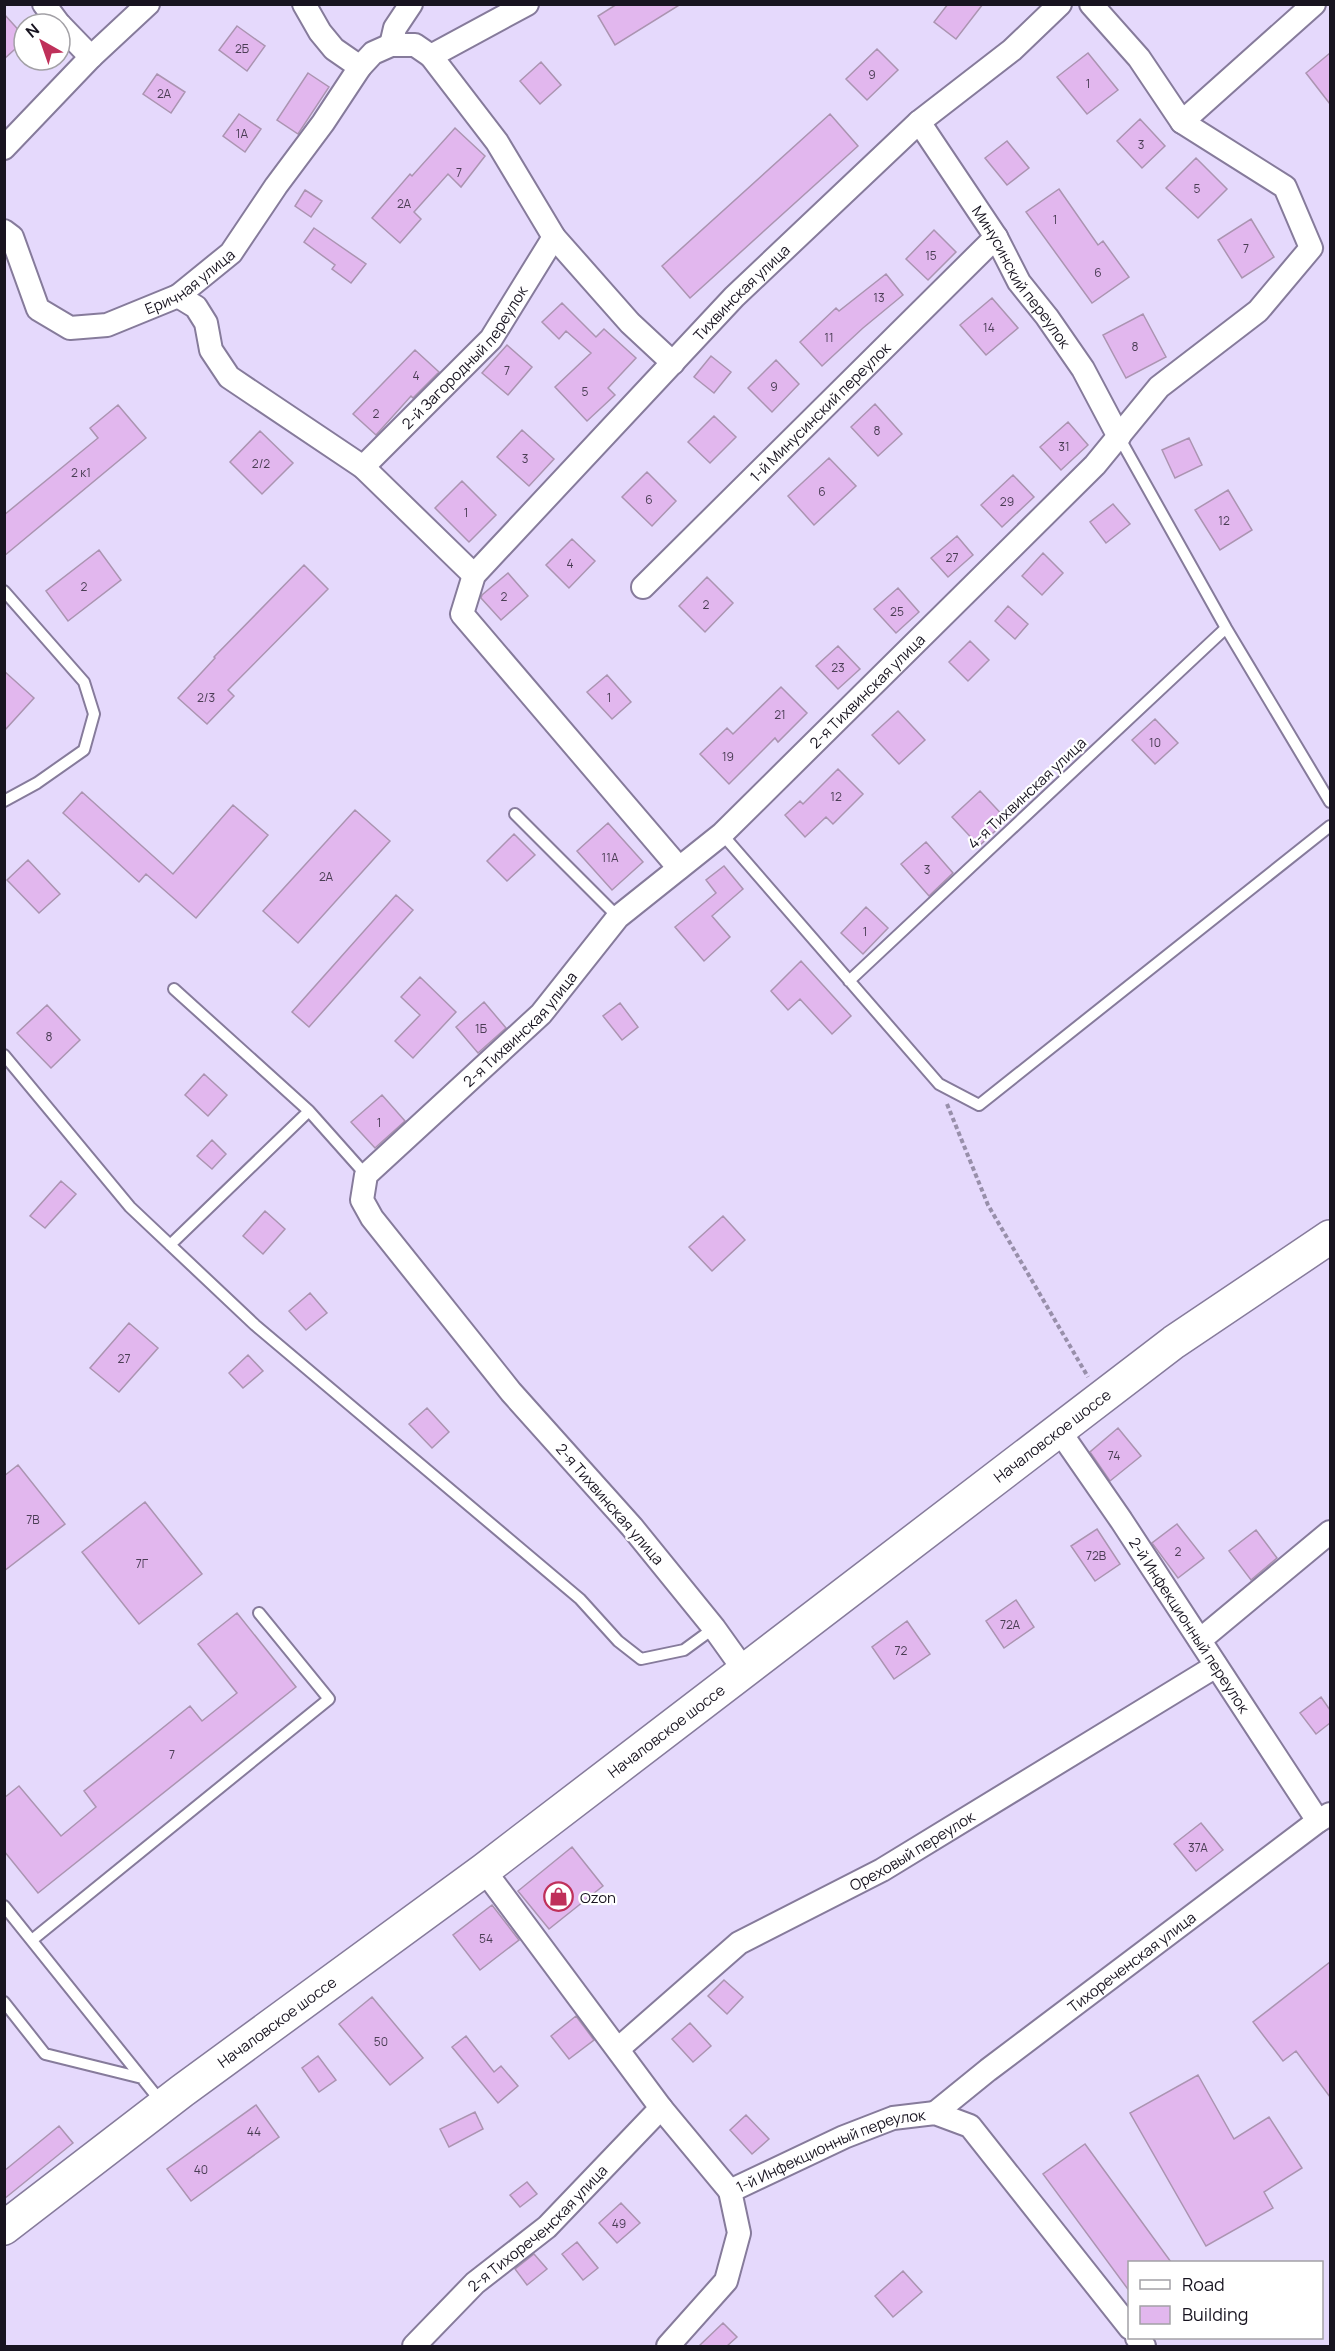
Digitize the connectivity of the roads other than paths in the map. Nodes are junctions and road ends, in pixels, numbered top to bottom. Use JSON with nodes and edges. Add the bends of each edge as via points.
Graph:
{"nodes":[{"id":1,"x":148,"y":4,"type":"edge"},
{"id":2,"x":304,"y":4,"type":"edge"},
{"id":3,"x":411,"y":4,"type":"edge"},
{"id":4,"x":527,"y":4,"type":"edge"},
{"id":5,"x":1060,"y":4,"type":"edge"},
{"id":6,"x":1091,"y":4,"type":"edge"},
{"id":7,"x":1314,"y":4,"type":"edge"},
{"id":8,"x":72,"y":37,"type":"edge"},
{"id":9,"x":391,"y":45,"type":"junction"},
{"id":10,"x":431,"y":56,"type":"junction"},
{"id":11,"x":91,"y":57,"type":"junction"},
{"id":12,"x":360,"y":67,"type":"junction"},
{"id":13,"x":919,"y":122,"type":"junction"},
{"id":14,"x":1182,"y":122,"type":"junction"},
{"id":15,"x":4,"y":148,"type":"edge"},
{"id":16,"x":4,"y":231,"type":"edge"},
{"id":17,"x":554,"y":237,"type":"junction"},
{"id":18,"x":996,"y":237,"type":"junction"},
{"id":19,"x":178,"y":296,"type":"junction"},
{"id":20,"x":673,"y":363,"type":"junction"},
{"id":21,"x":1119,"y":437,"type":"junction"},
{"id":22,"x":363,"y":468,"type":"junction"},
{"id":23,"x":474,"y":575,"type":"junction"},
{"id":24,"x":643,"y":587,"type":"dead end"},
{"id":25,"x":4,"y":591,"type":"edge"},
{"id":26,"x":1226,"y":628,"type":"junction"},
{"id":27,"x":4,"y":801,"type":"edge"},
{"id":28,"x":1330,"y":802,"type":"edge"},
{"id":29,"x":515,"y":814,"type":"dead end"},
{"id":30,"x":1330,"y":826,"type":"edge"},
{"id":31,"x":722,"y":834,"type":"junction"},
{"id":32,"x":679,"y":868,"type":"junction"},
{"id":33,"x":618,"y":917,"type":"junction"},
{"id":34,"x":849,"y":981,"type":"junction"},
{"id":35,"x":174,"y":988,"type":"dead end"},
{"id":36,"x":4,"y":1055,"type":"edge"},
{"id":37,"x":309,"y":1111,"type":"junction"},
{"id":38,"x":366,"y":1175,"type":"junction"},
{"id":39,"x":1330,"y":1237,"type":"edge"},
{"id":40,"x":170,"y":1245,"type":"junction"},
{"id":41,"x":1058,"y":1429,"type":"junction"},
{"id":42,"x":1330,"y":1532,"type":"edge"},
{"id":43,"x":259,"y":1613,"type":"dead end"},
{"id":44,"x":714,"y":1628,"type":"junction"},
{"id":45,"x":1200,"y":1640,"type":"junction"},
{"id":46,"x":1216,"y":1666,"type":"junction"},
{"id":47,"x":744,"y":1670,"type":"junction"},
{"id":48,"x":1324,"y":1818,"type":"edge"},
{"id":49,"x":484,"y":1870,"type":"junction"},
{"id":50,"x":4,"y":1906,"type":"edge"},
{"id":51,"x":32,"y":1940,"type":"junction"},
{"id":52,"x":4,"y":2002,"type":"edge"},
{"id":53,"x":618,"y":2049,"type":"junction"},
{"id":54,"x":142,"y":2078,"type":"junction"},
{"id":55,"x":164,"y":2105,"type":"junction"},
{"id":56,"x":661,"y":2108,"type":"junction"},
{"id":57,"x":935,"y":2113,"type":"junction"},
{"id":58,"x":730,"y":2191,"type":"junction"},
{"id":59,"x":4,"y":2228,"type":"edge"},
{"id":60,"x":1128,"y":2325,"type":"edge"},
{"id":61,"x":414,"y":2346,"type":"edge"},
{"id":62,"x":668,"y":2346,"type":"edge"}],
"edges":[{"from":1,"to":11,"type":"street"},
{"from":2,"to":12,"type":"street","via":[[334,49]]},
{"from":3,"to":9,"type":"street","via":[[395,28]]},
{"from":4,"to":10,"type":"street"},
{"from":5,"to":13,"type":"street","name":"Тихвинская улица","via":[[1012,50]]},
{"from":6,"to":14,"type":"street","via":[[1138,58]]},
{"from":7,"to":14,"type":"street"},
{"from":8,"to":11,"type":"street"},
{"from":9,"to":10,"type":"street","via":[[415,45]]},
{"from":9,"to":12,"type":"street","name":"Еричная улица","via":[[373,53]]},
{"from":10,"to":17,"type":"street","via":[[497,142]]},
{"from":11,"to":15,"type":"street"},
{"from":12,"to":19,"type":"street","name":"Еричная улица","via":[[231,253]]},
{"from":13,"to":18,"type":"street","name":"Минусинский переулок"},
{"from":13,"to":20,"type":"street","name":"Тихвинская улица","via":[[734,297]]},
{"from":14,"to":21,"type":"street","name":"2-я Тихвинская улица","via":[[1285,187],[1311,248],[1258,311],[1159,387]]},
{"from":16,"to":19,"type":"street","name":"Еричная улица","via":[[12,237],[38,309],[70,328],[107,325]]},
{"from":17,"to":20,"type":"street","via":[[630,323]]},
{"from":17,"to":22,"type":"street","name":"2-й Загородный переулок","via":[[491,339]]},
{"from":18,"to":21,"type":"street","name":"Минусинский переулок","via":[[1019,282],[1083,369]]},
{"from":18,"to":24,"type":"street","name":"1-й Минусинский переулок"},
{"from":19,"to":22,"type":"street","via":[[196,307],[206,323],[211,350],[229,377]]},
{"from":20,"to":23,"type":"street","name":"Тихвинская улица"},
{"from":21,"to":26,"type":"lane"},
{"from":21,"to":31,"type":"street","name":"2-я Тихвинская улица"},
{"from":22,"to":23,"type":"street"},
{"from":23,"to":32,"type":"street","name":"Тихвинская улица","via":[[462,614]]},
{"from":25,"to":27,"type":"lane","via":[[84,682],[94,714],[84,750]]},
{"from":26,"to":28,"type":"lane"},
{"from":26,"to":34,"type":"lane","name":"4-я Тихвинская улица"},
{"from":29,"to":33,"type":"lane"},
{"from":30,"to":34,"type":"lane","via":[[979,1105],[939,1084]]},
{"from":31,"to":32,"type":"street","name":"2-я Тихвинская улица"},
{"from":31,"to":34,"type":"lane"},
{"from":32,"to":33,"type":"street","name":"2-я Тихвинская улица"},
{"from":33,"to":38,"type":"street","name":"2-я Тихвинская улица","via":[[541,1014]]},
{"from":35,"to":37,"type":"lane"},
{"from":36,"to":40,"type":"lane","via":[[130,1207]]},
{"from":37,"to":38,"type":"lane"},
{"from":37,"to":40,"type":"lane"},
{"from":38,"to":44,"type":"street","name":"2-я Тихвинская улица","via":[[362,1200],[372,1218],[511,1392],[632,1527]]},
{"from":39,"to":41,"type":"main road","name":"Началовское шоссе","via":[[1174,1341]]},
{"from":40,"to":44,"type":"lane","via":[[255,1325],[580,1599],[618,1641],[641,1659],[684,1650]]},
{"from":41,"to":45,"type":"street","name":"2-й Инфекционный переулок"},
{"from":41,"to":47,"type":"main road","name":"Началовское шоссе"},
{"from":42,"to":45,"type":"street"},
{"from":43,"to":51,"type":"lane","via":[[329,1699]]},
{"from":44,"to":47,"type":"street","name":"2-я Тихвинская улица"},
{"from":45,"to":46,"type":"street","name":"2-й Инфекционный переулок"},
{"from":46,"to":48,"type":"street","name":"2-й Инфекционный переулок"},
{"from":46,"to":53,"type":"street","name":"Ореховый переулок","via":[[882,1870],[739,1943]]},
{"from":47,"to":49,"type":"main road","name":"Началовское шоссе"},
{"from":48,"to":57,"type":"street","name":"Тихореченская улица"},
{"from":49,"to":53,"type":"street","name":"1-й Инфекционный переулок"},
{"from":49,"to":55,"type":"main road","name":"Началовское шоссе"},
{"from":50,"to":51,"type":"lane"},
{"from":51,"to":54,"type":"lane"},
{"from":52,"to":54,"type":"lane","via":[[45,2055]]},
{"from":53,"to":56,"type":"street","name":"1-й Инфекционный переулок"},
{"from":54,"to":55,"type":"lane"},
{"from":55,"to":59,"type":"main road","name":"Началовское шоссе"},
{"from":56,"to":58,"type":"street","name":"1-й Инфекционный переулок"},
{"from":56,"to":61,"type":"street","name":"2-я Тихореченская улица","via":[[547,2227],[475,2283]]},
{"from":57,"to":58,"type":"street","name":"1-й Инфекционный переулок","via":[[893,2118]]},
{"from":57,"to":60,"type":"street","name":"1-й Инфекционный переулок","via":[[970,2126]]},
{"from":58,"to":62,"type":"street","via":[[739,2233],[726,2281]]}]}
